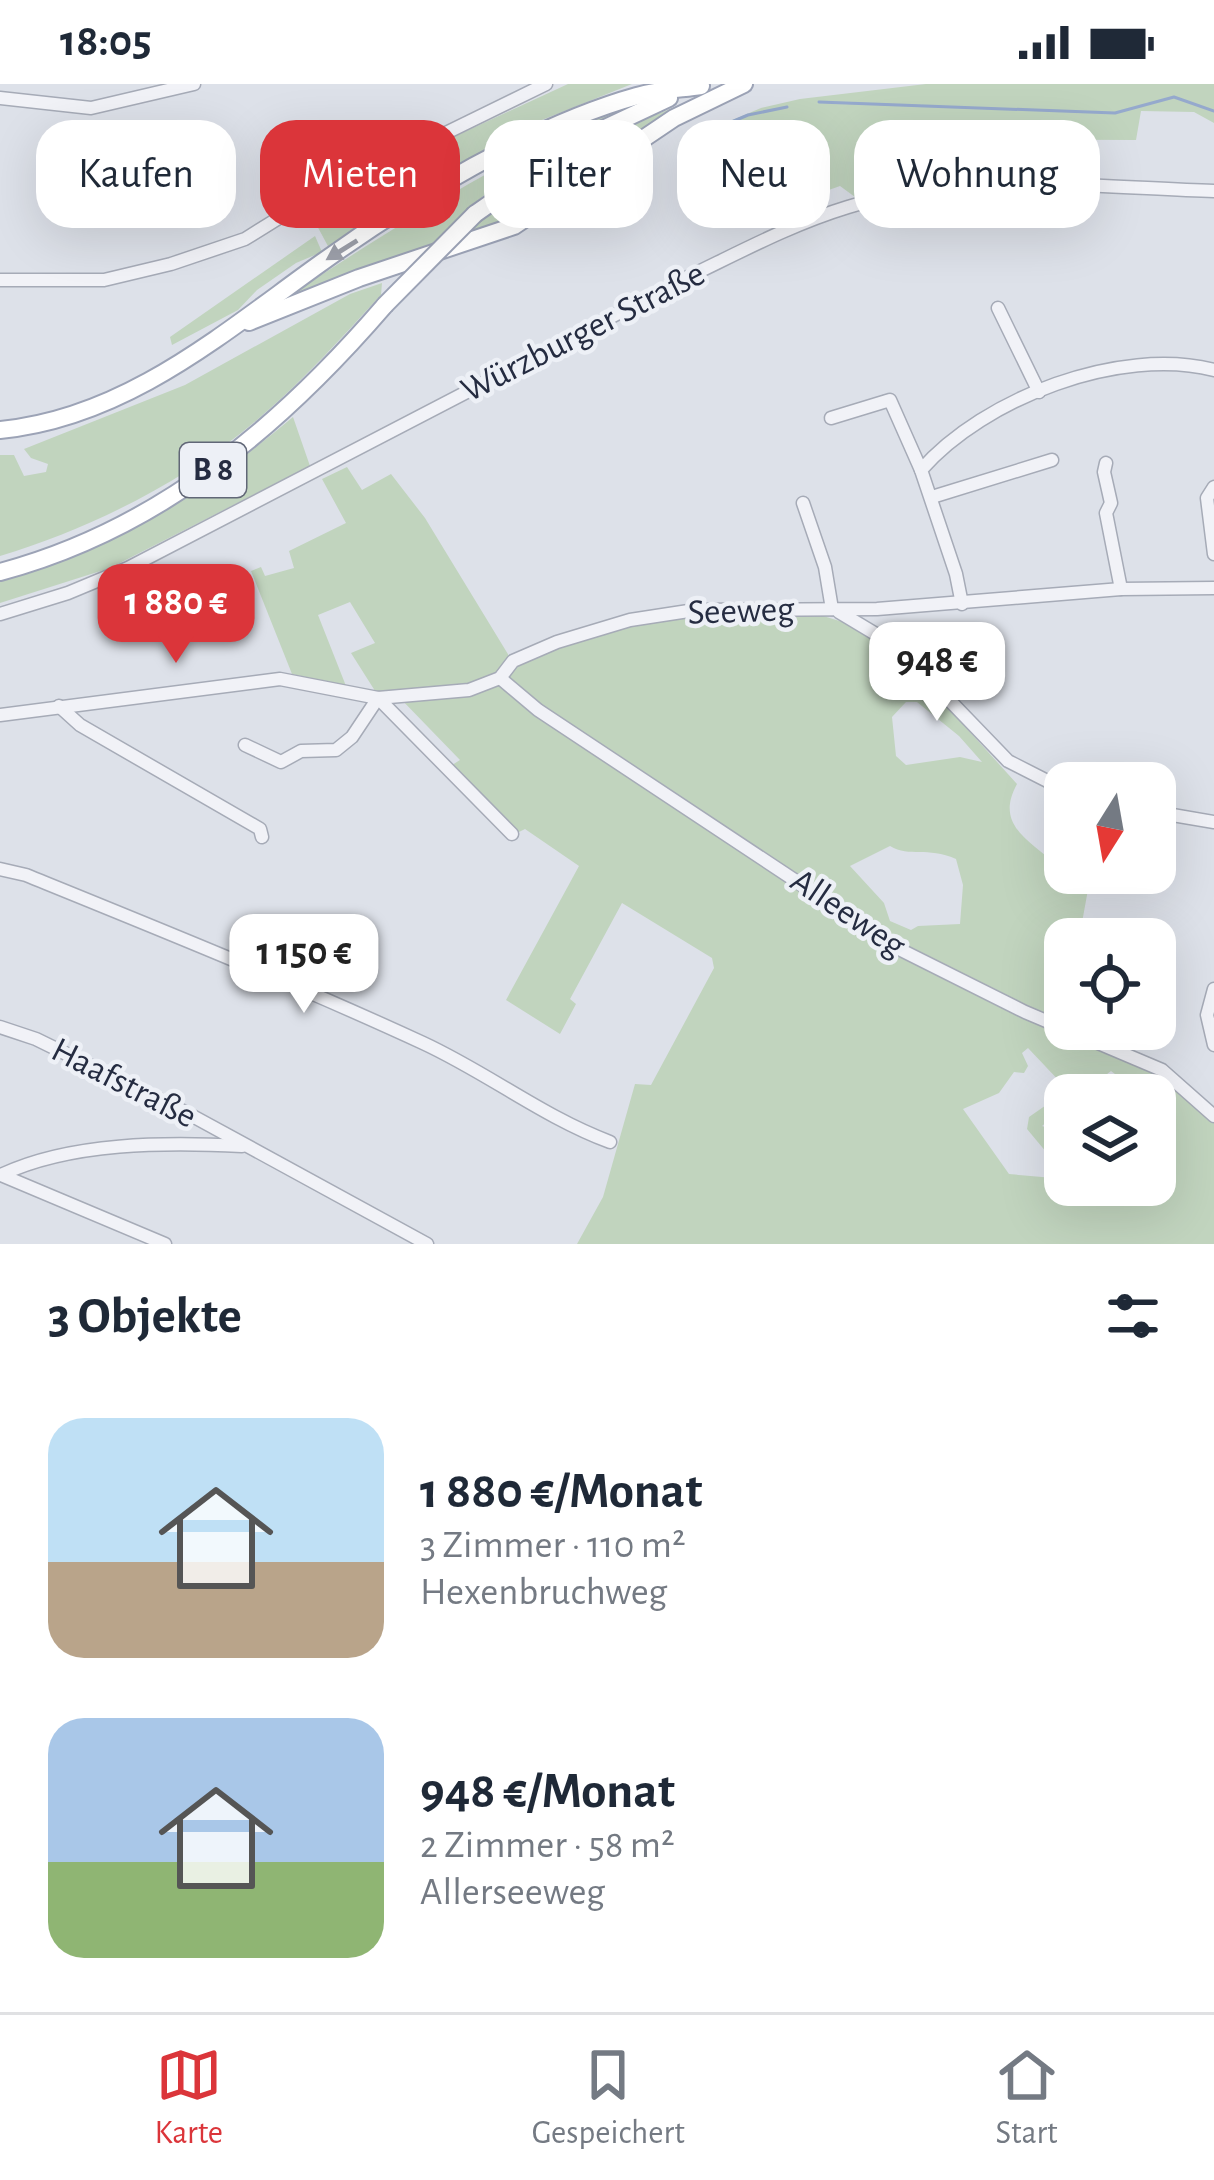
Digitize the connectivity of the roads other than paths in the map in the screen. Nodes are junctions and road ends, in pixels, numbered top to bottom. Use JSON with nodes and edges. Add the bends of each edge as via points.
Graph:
{"nodes":[{"id":1,"x":194,"y":84,"type":"edge"},
{"id":2,"x":546,"y":84,"type":"edge"},
{"id":3,"x":744,"y":84,"type":"edge"},
{"id":4,"x":705,"y":85,"type":"edge"},
{"id":5,"x":0,"y":98,"type":"edge"},
{"id":6,"x":1214,"y":191,"type":"edge"},
{"id":7,"x":0,"y":280,"type":"edge"},
{"id":8,"x":998,"y":308,"type":"dead end"},
{"id":9,"x":242,"y":324,"type":"junction"},
{"id":10,"x":1214,"y":370,"type":"edge"},
{"id":11,"x":1039,"y":392,"type":"junction"},
{"id":12,"x":831,"y":418,"type":"dead end"},
{"id":13,"x":0,"y":430,"type":"edge"},
{"id":14,"x":1052,"y":460,"type":"dead end"},
{"id":15,"x":1106,"y":463,"type":"dead end"},
{"id":16,"x":921,"y":470,"type":"junction"},
{"id":17,"x":1214,"y":488,"type":"edge"},
{"id":18,"x":932,"y":497,"type":"junction"},
{"id":19,"x":803,"y":503,"type":"dead end"},
{"id":20,"x":1214,"y":554,"type":"edge"},
{"id":21,"x":0,"y":572,"type":"edge"},
{"id":22,"x":1214,"y":588,"type":"edge"},
{"id":23,"x":1121,"y":589,"type":"junction"},
{"id":24,"x":962,"y":604,"type":"junction"},
{"id":25,"x":832,"y":609,"type":"junction"},
{"id":26,"x":0,"y":614,"type":"edge"},
{"id":27,"x":500,"y":678,"type":"junction"},
{"id":28,"x":378,"y":698,"type":"junction"},
{"id":29,"x":59,"y":706,"type":"junction"},
{"id":30,"x":0,"y":715,"type":"edge"},
{"id":31,"x":244,"y":745,"type":"dead end"},
{"id":32,"x":1044,"y":784,"type":"edge"},
{"id":33,"x":1176,"y":816,"type":"edge"},
{"id":34,"x":1214,"y":822,"type":"edge"},
{"id":35,"x":512,"y":835,"type":"dead end"},
{"id":36,"x":262,"y":837,"type":"dead end"},
{"id":37,"x":0,"y":869,"type":"edge"},
{"id":38,"x":1214,"y":989,"type":"edge"},
{"id":39,"x":0,"y":1027,"type":"edge"},
{"id":40,"x":1214,"y":1045,"type":"edge"},
{"id":41,"x":1214,"y":1116,"type":"edge"},
{"id":42,"x":610,"y":1142,"type":"dead end"},
{"id":43,"x":244,"y":1146,"type":"junction"},
{"id":44,"x":1,"y":1175,"type":"edge"},
{"id":45,"x":166,"y":1244,"type":"edge"},
{"id":46,"x":427,"y":1244,"type":"edge"}],
"edges":[{"from":1,"to":5,"type":"street","via":[[91,108]]},
{"from":2,"to":7,"type":"street","via":[[245,239],[104,280]]},
{"from":3,"to":9,"type":"main road","via":[[653,130],[514,226]]},
{"from":4,"to":9,"type":"main road","one_way":true,"via":[[643,94],[542,132],[328,258]]},
{"from":4,"to":21,"type":"main road","number":"B 8","bridge":true,"via":[[584,138],[476,214],[276,420],[181,493],[120,528]]},
{"from":6,"to":26,"type":"street","name":"Würzburger Straße","via":[[992,185],[850,206],[688,278],[128,568]]},
{"from":8,"to":11,"type":"street"},
{"from":9,"to":13,"type":"main road","via":[[96,406]]},
{"from":10,"to":11,"type":"street","via":[[1131,365]]},
{"from":11,"to":16,"type":"street","via":[[971,425]]},
{"from":12,"to":16,"type":"street","via":[[890,400]]},
{"from":14,"to":18,"type":"street"},
{"from":15,"to":23,"type":"street"},
{"from":16,"to":18,"type":"street"},
{"from":17,"to":20,"type":"street","via":[[1207,498]]},
{"from":18,"to":24,"type":"street"},
{"from":19,"to":25,"type":"street"},
{"from":22,"to":23,"type":"street","name":"Seeweg"},
{"from":23,"to":24,"type":"street","name":"Seeweg"},
{"from":24,"to":25,"type":"street","name":"Seeweg"},
{"from":25,"to":27,"type":"street","name":"Seeweg","via":[[666,613],[588,631],[513,661]]},
{"from":25,"to":32,"type":"street","via":[[899,647],[1022,777]]},
{"from":27,"to":28,"type":"street","via":[[469,690]]},
{"from":27,"to":41,"type":"street","name":"Alleeweg","via":[[897,949],[1162,1070]]},
{"from":28,"to":29,"type":"street","via":[[280,679]]},
{"from":28,"to":31,"type":"street","via":[[335,750],[301,751],[280,762]]},
{"from":28,"to":35,"type":"street"},
{"from":29,"to":30,"type":"street"},
{"from":29,"to":36,"type":"street"},
{"from":33,"to":34,"type":"street"},
{"from":37,"to":42,"type":"street","via":[[288,982]]},
{"from":38,"to":40,"type":"street","via":[[1207,1015]]},
{"from":39,"to":43,"type":"street","name":"Haafstraße","via":[[78,1058]]},
{"from":43,"to":44,"type":"street","via":[[147,1145]]},
{"from":43,"to":46,"type":"street","name":"Haafstraße"},
{"from":44,"to":45,"type":"street"}]}
